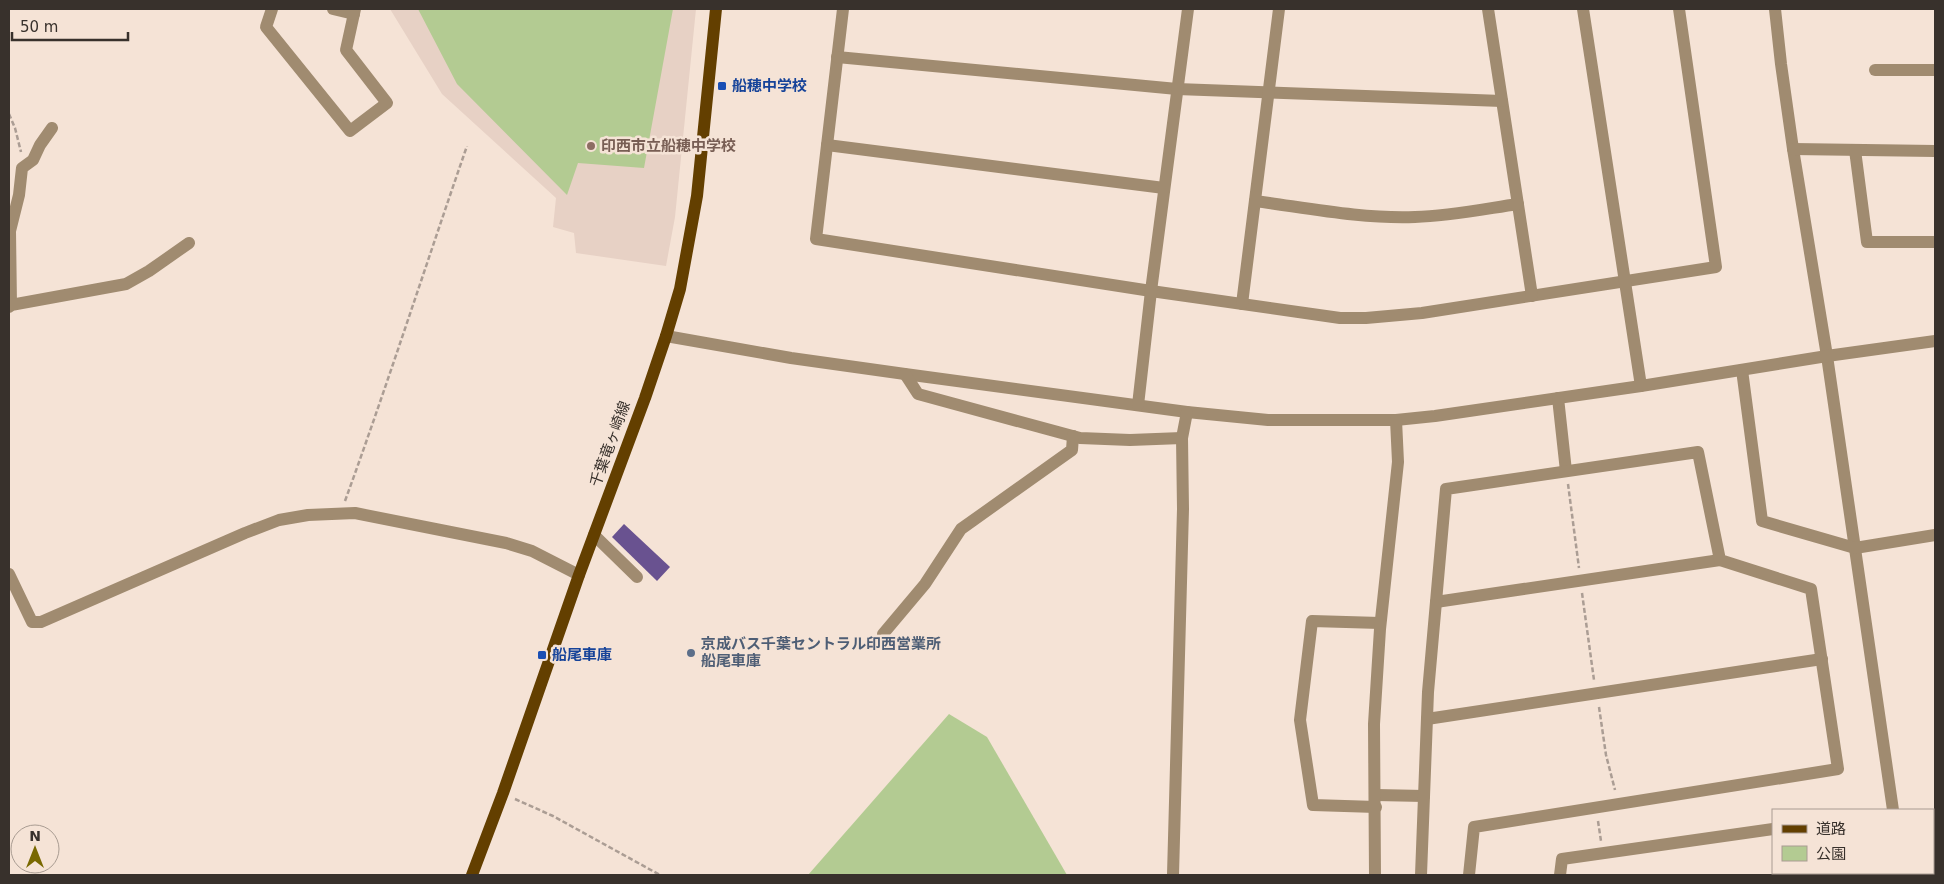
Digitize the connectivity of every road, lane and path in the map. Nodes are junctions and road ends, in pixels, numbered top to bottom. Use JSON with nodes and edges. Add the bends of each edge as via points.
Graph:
{"nodes":[{"id":1,"x":272,"y":9,"type":"edge"},
{"id":2,"x":333,"y":9,"type":"edge"},
{"id":3,"x":716,"y":9,"type":"edge"},
{"id":4,"x":843,"y":9,"type":"edge"},
{"id":5,"x":1188,"y":9,"type":"edge"},
{"id":6,"x":1279,"y":9,"type":"edge"},
{"id":7,"x":1488,"y":9,"type":"edge"},
{"id":8,"x":1583,"y":9,"type":"edge"},
{"id":9,"x":1679,"y":9,"type":"edge"},
{"id":10,"x":1775,"y":9,"type":"edge"},
{"id":11,"x":354,"y":12,"type":"edge"},
{"id":12,"x":837,"y":57,"type":"junction"},
{"id":13,"x":1875,"y":70,"type":"dead end"},
{"id":14,"x":1935,"y":70,"type":"edge"},
{"id":15,"x":1177,"y":89,"type":"junction"},
{"id":16,"x":1269,"y":93,"type":"junction"},
{"id":17,"x":1502,"y":101,"type":"junction"},
{"id":18,"x":9,"y":114,"type":"edge"},
{"id":19,"x":52,"y":128,"type":"dead end"},
{"id":20,"x":827,"y":145,"type":"junction"},
{"id":21,"x":467,"y":146,"type":"dead end"},
{"id":22,"x":1793,"y":149,"type":"junction"},
{"id":23,"x":1855,"y":150,"type":"junction"},
{"id":24,"x":1935,"y":151,"type":"edge"},
{"id":25,"x":22,"y":168,"type":"junction"},
{"id":26,"x":1164,"y":188,"type":"junction"},
{"id":27,"x":1255,"y":200,"type":"junction"},
{"id":28,"x":1518,"y":204,"type":"junction"},
{"id":29,"x":1935,"y":242,"type":"edge"},
{"id":30,"x":189,"y":243,"type":"dead end"},
{"id":31,"x":1625,"y":282,"type":"junction"},
{"id":32,"x":1151,"y":291,"type":"junction"},
{"id":33,"x":1532,"y":296,"type":"junction"},
{"id":34,"x":1242,"y":304,"type":"junction"},
{"id":35,"x":10,"y":306,"type":"edge"},
{"id":36,"x":666,"y":336,"type":"junction"},
{"id":37,"x":1935,"y":341,"type":"edge"},
{"id":38,"x":1827,"y":356,"type":"junction"},
{"id":39,"x":1742,"y":370,"type":"junction"},
{"id":40,"x":905,"y":374,"type":"junction"},
{"id":41,"x":1641,"y":386,"type":"junction"},
{"id":42,"x":1558,"y":398,"type":"junction"},
{"id":43,"x":1138,"y":405,"type":"junction"},
{"id":44,"x":1186,"y":412,"type":"junction"},
{"id":45,"x":1396,"y":420,"type":"junction"},
{"id":46,"x":1074,"y":436,"type":"junction"},
{"id":47,"x":1182,"y":438,"type":"junction"},
{"id":48,"x":1566,"y":470,"type":"junction"},
{"id":49,"x":340,"y":514,"type":"junction"},
{"id":50,"x":594,"y":535,"type":"junction"},
{"id":51,"x":1935,"y":535,"type":"edge"},
{"id":52,"x":1855,"y":548,"type":"junction"},
{"id":53,"x":1720,"y":560,"type":"junction"},
{"id":54,"x":9,"y":574,"type":"edge"},
{"id":55,"x":579,"y":575,"type":"junction"},
{"id":56,"x":637,"y":577,"type":"dead end"},
{"id":57,"x":1580,"y":581,"type":"junction"},
{"id":58,"x":1436,"y":602,"type":"junction"},
{"id":59,"x":1380,"y":622,"type":"junction"},
{"id":60,"x":883,"y":634,"type":"dead end"},
{"id":61,"x":1822,"y":659,"type":"junction"},
{"id":62,"x":1596,"y":693,"type":"junction"},
{"id":63,"x":1427,"y":718,"type":"junction"},
{"id":64,"x":503,"y":793,"type":"junction"},
{"id":65,"x":1424,"y":796,"type":"junction"},
{"id":66,"x":1376,"y":801,"type":"junction"},
{"id":67,"x":1619,"y":804,"type":"junction"},
{"id":68,"x":1596,"y":807,"type":"junction"},
{"id":69,"x":1893,"y":809,"type":"edge"},
{"id":70,"x":1772,"y":829,"type":"edge"},
{"id":71,"x":1602,"y":853,"type":"junction"},
{"id":72,"x":472,"y":875,"type":"edge"},
{"id":73,"x":660,"y":875,"type":"edge"},
{"id":74,"x":1173,"y":875,"type":"edge"},
{"id":75,"x":1375,"y":875,"type":"edge"},
{"id":76,"x":1421,"y":875,"type":"edge"},
{"id":77,"x":1469,"y":875,"type":"edge"},
{"id":78,"x":1560,"y":875,"type":"edge"}],
"edges":[{"from":1,"to":11,"type":"street","via":[[266,27],[350,131],[387,104],[346,50]]},
{"from":2,"to":11,"type":"street"},
{"from":3,"to":36,"type":"main road","name":"千葉竜ヶ崎線","via":[[692,230]]},
{"from":4,"to":12,"type":"street"},
{"from":5,"to":15,"type":"street"},
{"from":6,"to":16,"type":"street"},
{"from":7,"to":17,"type":"street"},
{"from":8,"to":31,"type":"street"},
{"from":9,"to":31,"type":"street","via":[[1716,267]]},
{"from":10,"to":22,"type":"street"},
{"from":12,"to":15,"type":"street"},
{"from":12,"to":20,"type":"street"},
{"from":13,"to":14,"type":"street"},
{"from":15,"to":16,"type":"street"},
{"from":15,"to":26,"type":"street"},
{"from":16,"to":17,"type":"street"},
{"from":16,"to":27,"type":"street"},
{"from":17,"to":28,"type":"street"},
{"from":18,"to":25,"type":"path","via":[[22,154]]},
{"from":19,"to":25,"type":"street","via":[[33,160]]},
{"from":20,"to":26,"type":"street"},
{"from":20,"to":32,"type":"street","via":[[816,239]]},
{"from":21,"to":49,"type":"path"},
{"from":22,"to":23,"type":"street"},
{"from":22,"to":38,"type":"street"},
{"from":23,"to":24,"type":"street"},
{"from":23,"to":29,"type":"street","via":[[1867,242]]},
{"from":25,"to":35,"type":"street","via":[[10,231]]},
{"from":26,"to":32,"type":"street"},
{"from":27,"to":28,"type":"street","via":[[1402,217],[1452,214]]},
{"from":27,"to":34,"type":"street"},
{"from":28,"to":33,"type":"street"},
{"from":30,"to":35,"type":"street","via":[[126,284]]},
{"from":31,"to":33,"type":"street"},
{"from":31,"to":41,"type":"street"},
{"from":32,"to":34,"type":"street"},
{"from":32,"to":43,"type":"street"},
{"from":33,"to":34,"type":"street","via":[[1366,318]]},
{"from":36,"to":40,"type":"street"},
{"from":36,"to":50,"type":"main road","name":"千葉竜ヶ崎線"},
{"from":37,"to":38,"type":"street"},
{"from":38,"to":39,"type":"street"},
{"from":38,"to":52,"type":"street"},
{"from":39,"to":41,"type":"street"},
{"from":39,"to":52,"type":"street","via":[[1762,521]]},
{"from":40,"to":43,"type":"street"},
{"from":40,"to":46,"type":"street","via":[[918,394]]},
{"from":41,"to":42,"type":"street"},
{"from":42,"to":45,"type":"street"},
{"from":42,"to":48,"type":"street"},
{"from":43,"to":44,"type":"street"},
{"from":44,"to":45,"type":"street","via":[[1268,420]]},
{"from":44,"to":47,"type":"street"},
{"from":45,"to":59,"type":"street","via":[[1398,462]]},
{"from":46,"to":47,"type":"street","via":[[1130,440]]},
{"from":46,"to":60,"type":"street","via":[[1072,450],[961,529],[925,584]]},
{"from":47,"to":74,"type":"street"},
{"from":48,"to":53,"type":"street","via":[[1698,452]]},
{"from":48,"to":57,"type":"path"},
{"from":48,"to":58,"type":"street","via":[[1446,489]]},
{"from":49,"to":54,"type":"street","via":[[308,514],[279,520],[41,622],[32,622]]},
{"from":49,"to":55,"type":"street","via":[[364,515],[506,543],[532,550]]},
{"from":50,"to":55,"type":"main road","name":"千葉竜ヶ崎線"},
{"from":50,"to":56,"type":"street"},
{"from":51,"to":52,"type":"street"},
{"from":52,"to":69,"type":"street"},
{"from":53,"to":57,"type":"street"},
{"from":53,"to":61,"type":"street","via":[[1812,589]]},
{"from":55,"to":64,"type":"main road","name":"千葉竜ヶ崎線"},
{"from":57,"to":58,"type":"street"},
{"from":57,"to":62,"type":"path"},
{"from":58,"to":63,"type":"street"},
{"from":59,"to":66,"type":"street","via":[[1374,724]]},
{"from":59,"to":66,"type":"street","via":[[1312,622],[1300,720],[1313,805]]},
{"from":61,"to":62,"type":"street"},
{"from":61,"to":67,"type":"street","via":[[1838,769]]},
{"from":62,"to":63,"type":"street"},
{"from":62,"to":67,"type":"path","via":[[1606,755]]},
{"from":63,"to":65,"type":"street"},
{"from":64,"to":72,"type":"main road","name":"千葉竜ヶ崎線"},
{"from":64,"to":73,"type":"path","via":[[553,816]]},
{"from":65,"to":66,"type":"street"},
{"from":65,"to":76,"type":"street"},
{"from":66,"to":75,"type":"street"},
{"from":67,"to":68,"type":"street"},
{"from":68,"to":71,"type":"path"},
{"from":68,"to":77,"type":"street","via":[[1474,826]]},
{"from":70,"to":71,"type":"street"},
{"from":71,"to":78,"type":"street","via":[[1562,859]]}]}
